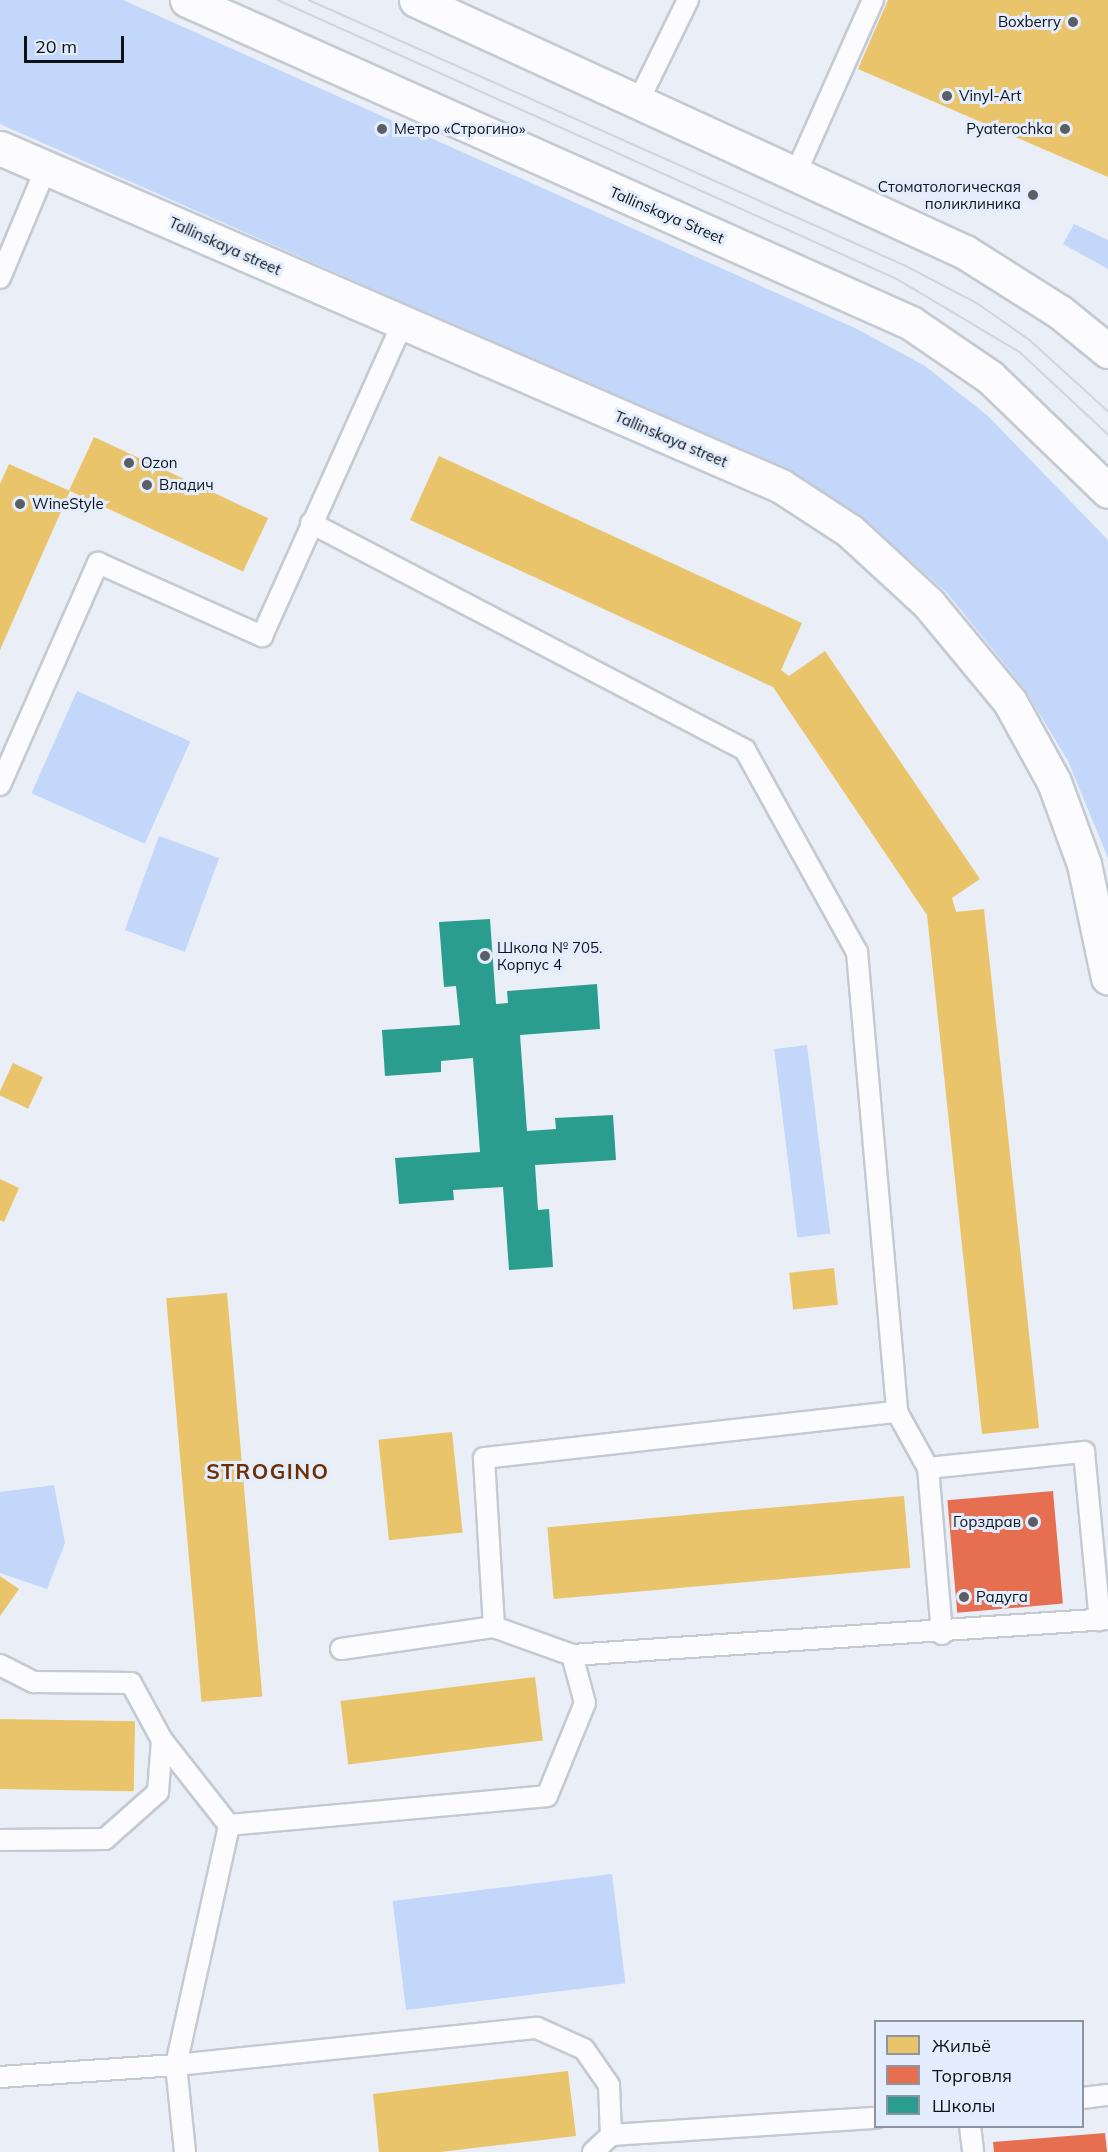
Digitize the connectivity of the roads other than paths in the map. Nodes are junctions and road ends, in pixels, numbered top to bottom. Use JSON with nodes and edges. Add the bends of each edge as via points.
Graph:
{"nodes":[{"id":1,"x":187,"y":0,"type":"edge"},
{"id":2,"x":416,"y":0,"type":"edge"},
{"id":3,"x":688,"y":0,"type":"edge"},
{"id":4,"x":873,"y":0,"type":"edge"},
{"id":5,"x":638,"y":102,"type":"junction"},
{"id":6,"x":0,"y":148,"type":"edge"},
{"id":7,"x":46,"y":168,"type":"junction"},
{"id":8,"x":795,"y":175,"type":"junction"},
{"id":9,"x":0,"y":278,"type":"edge"},
{"id":10,"x":402,"y":325,"type":"junction"},
{"id":11,"x":1108,"y":351,"type":"edge"},
{"id":12,"x":1108,"y":491,"type":"edge"},
{"id":13,"x":311,"y":523,"type":"junction"},
{"id":14,"x":0,"y":785,"type":"edge"},
{"id":15,"x":1108,"y":978,"type":"edge"},
{"id":16,"x":897,"y":1412,"type":"junction"},
{"id":17,"x":928,"y":1468,"type":"junction"},
{"id":18,"x":1104,"y":1620,"type":"edge"},
{"id":19,"x":494,"y":1627,"type":"junction"},
{"id":20,"x":942,"y":1634,"type":"junction"},
{"id":21,"x":341,"y":1649,"type":"dead end"},
{"id":22,"x":572,"y":1655,"type":"junction"},
{"id":23,"x":0,"y":1665,"type":"edge"},
{"id":24,"x":162,"y":1740,"type":"junction"},
{"id":25,"x":229,"y":1825,"type":"junction"},
{"id":26,"x":0,"y":1840,"type":"edge"},
{"id":27,"x":176,"y":2065,"type":"junction"},
{"id":28,"x":0,"y":2077,"type":"edge"},
{"id":29,"x":1108,"y":2095,"type":"edge"},
{"id":30,"x":1084,"y":2098,"type":"edge"},
{"id":31,"x":874,"y":2118,"type":"edge"},
{"id":32,"x":970,"y":2128,"type":"edge"},
{"id":33,"x":611,"y":2135,"type":"junction"},
{"id":34,"x":185,"y":2152,"type":"edge"},
{"id":35,"x":593,"y":2152,"type":"edge"},
{"id":36,"x":973,"y":2152,"type":"edge"}],
"edges":[{"from":1,"to":12,"type":"main road","name":"Tallinskaya Street","via":[[902,318],[990,377]]},
{"from":2,"to":5,"type":"main road"},
{"from":3,"to":5,"type":"lane"},
{"from":4,"to":8,"type":"lane"},
{"from":5,"to":8,"type":"main road"},
{"from":6,"to":7,"type":"main road","name":"Tallinskaya street"},
{"from":7,"to":9,"type":"lane"},
{"from":7,"to":10,"type":"main road","name":"Tallinskaya street"},
{"from":8,"to":11,"type":"main road","via":[[1000,271]]},
{"from":10,"to":13,"type":"lane"},
{"from":10,"to":15,"type":"main road","name":"Tallinskaya street","via":[[782,486],[850,531],[952,630],[1010,702],[1054,782],[1084,864]]},
{"from":13,"to":14,"type":"lane","via":[[262,636],[98,563]]},
{"from":13,"to":16,"type":"lane","via":[[745,750],[857,952]]},
{"from":16,"to":17,"type":"lane"},
{"from":16,"to":19,"type":"lane","via":[[484,1458]]},
{"from":17,"to":18,"type":"lane","via":[[1084,1452]]},
{"from":17,"to":20,"type":"lane"},
{"from":18,"to":20,"type":"lane"},
{"from":19,"to":21,"type":"lane"},
{"from":19,"to":22,"type":"lane"},
{"from":20,"to":22,"type":"lane"},
{"from":22,"to":25,"type":"lane","via":[[585,1703],[547,1796]]},
{"from":23,"to":24,"type":"lane","via":[[34,1682],[131,1683]]},
{"from":24,"to":25,"type":"lane"},
{"from":24,"to":26,"type":"lane","via":[[158,1792],[105,1839]]},
{"from":25,"to":27,"type":"lane"},
{"from":27,"to":28,"type":"lane"},
{"from":27,"to":33,"type":"lane","via":[[537,2028],[584,2049],[609,2085]]},
{"from":27,"to":34,"type":"lane"},
{"from":29,"to":30,"type":"lane"},
{"from":31,"to":33,"type":"lane"},
{"from":32,"to":36,"type":"lane"},
{"from":33,"to":35,"type":"lane"}]}
